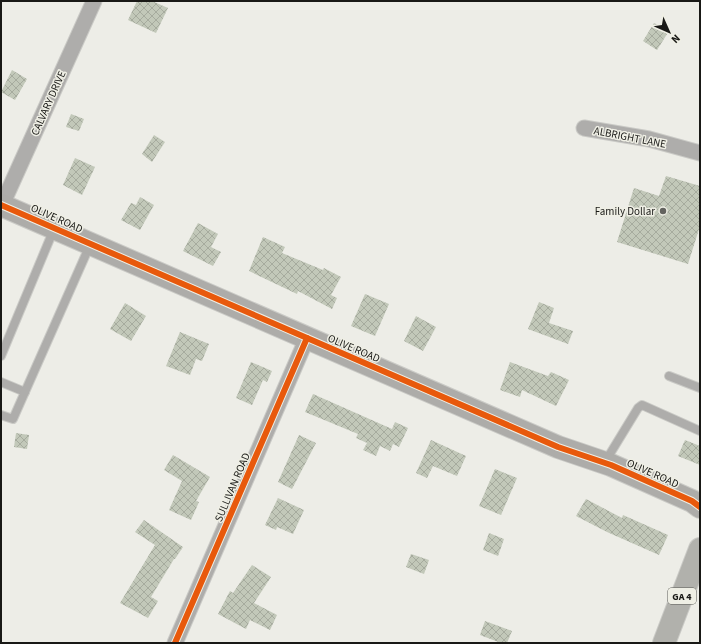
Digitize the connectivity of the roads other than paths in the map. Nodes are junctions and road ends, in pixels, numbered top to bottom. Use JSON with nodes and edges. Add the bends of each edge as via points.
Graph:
{"nodes":[{"id":1,"x":94,"y":1,"type":"edge"},
{"id":2,"x":584,"y":128,"type":"dead end"},
{"id":3,"x":700,"y":153,"type":"edge"},
{"id":4,"x":2,"y":205,"type":"edge"},
{"id":5,"x":55,"y":228,"type":"junction"},
{"id":6,"x":91,"y":244,"type":"junction"},
{"id":7,"x":307,"y":338,"type":"junction"},
{"id":8,"x":1,"y":356,"type":"edge"},
{"id":9,"x":669,"y":376,"type":"dead end"},
{"id":10,"x":1,"y":382,"type":"edge"},
{"id":11,"x":700,"y":388,"type":"edge"},
{"id":12,"x":25,"y":392,"type":"junction"},
{"id":13,"x":1,"y":415,"type":"edge"},
{"id":14,"x":700,"y":431,"type":"edge"},
{"id":15,"x":604,"y":463,"type":"junction"},
{"id":16,"x":700,"y":507,"type":"edge"},
{"id":17,"x":700,"y":549,"type":"edge"},
{"id":18,"x":175,"y":643,"type":"edge"},
{"id":19,"x":664,"y":643,"type":"edge"}],
"edges":[{"from":1,"to":4,"type":"street","name":"CALVARY DRIVE"},
{"from":2,"to":3,"type":"street","name":"ALBRIGHT LANE","via":[[649,139]]},
{"from":4,"to":5,"type":"street","name":"OLIVE ROAD"},
{"from":5,"to":6,"type":"street","name":"OLIVE ROAD"},
{"from":5,"to":8,"type":"lane"},
{"from":6,"to":7,"type":"street","name":"OLIVE ROAD"},
{"from":6,"to":12,"type":"lane"},
{"from":7,"to":15,"type":"street","name":"OLIVE ROAD","via":[[558,447]]},
{"from":7,"to":18,"type":"street","name":"SULLIVAN ROAD"},
{"from":9,"to":11,"type":"lane"},
{"from":10,"to":12,"type":"lane"},
{"from":12,"to":13,"type":"lane","via":[[13,419]]},
{"from":14,"to":15,"type":"lane","via":[[642,406],[638,408]]},
{"from":15,"to":16,"type":"street","name":"OLIVE ROAD","via":[[692,501]]},
{"from":17,"to":19,"type":"main road","number":"GA 4"}]}
